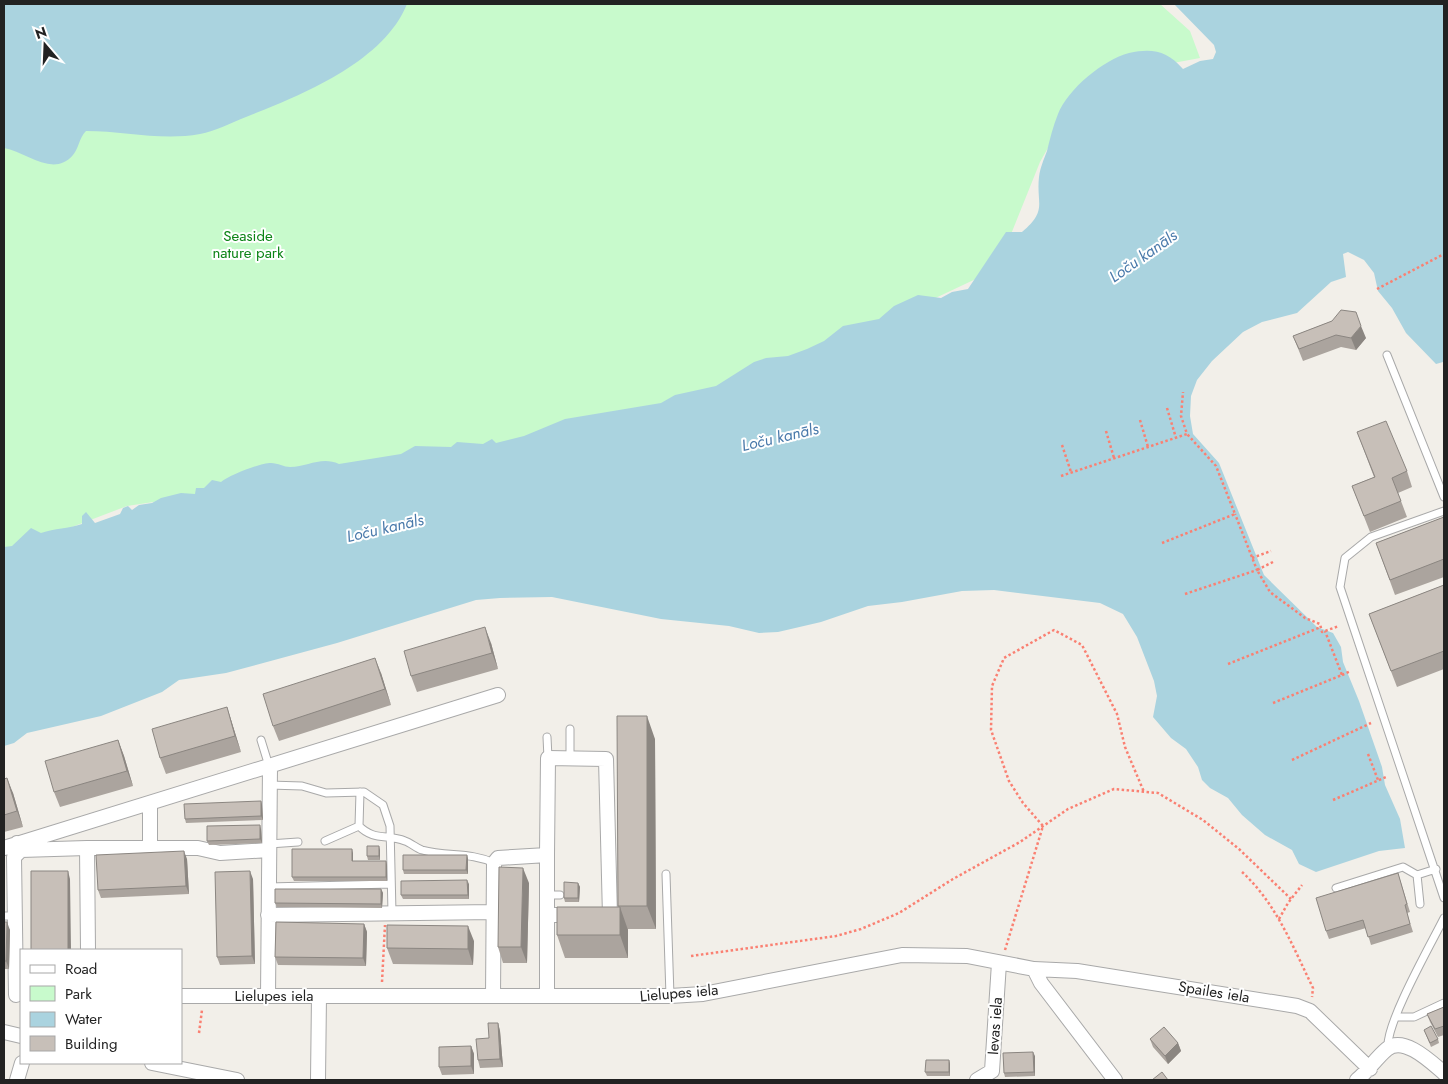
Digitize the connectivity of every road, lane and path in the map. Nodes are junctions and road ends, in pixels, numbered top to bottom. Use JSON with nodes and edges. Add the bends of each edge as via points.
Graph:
{"nodes":[{"id":1,"x":1444,"y":254,"type":"edge"},
{"id":2,"x":1377,"y":288,"type":"dead end"},
{"id":3,"x":1387,"y":356,"type":"dead end"},
{"id":4,"x":1182,"y":392,"type":"dead end"},
{"id":5,"x":1167,"y":408,"type":"dead end"},
{"id":6,"x":1140,"y":420,"type":"dead end"},
{"id":7,"x":1106,"y":431,"type":"dead end"},
{"id":8,"x":1187,"y":434,"type":"junction"},
{"id":9,"x":1176,"y":438,"type":"junction"},
{"id":10,"x":1062,"y":445,"type":"dead end"},
{"id":11,"x":1148,"y":447,"type":"junction"},
{"id":12,"x":1114,"y":458,"type":"junction"},
{"id":13,"x":1071,"y":472,"type":"junction"},
{"id":14,"x":1061,"y":476,"type":"dead end"},
{"id":15,"x":1444,"y":497,"type":"edge"},
{"id":16,"x":1444,"y":512,"type":"edge"},
{"id":17,"x":1235,"y":514,"type":"junction"},
{"id":18,"x":1162,"y":542,"type":"dead end"},
{"id":19,"x":1271,"y":551,"type":"dead end"},
{"id":20,"x":1252,"y":558,"type":"junction"},
{"id":21,"x":1273,"y":562,"type":"dead end"},
{"id":22,"x":1257,"y":570,"type":"junction"},
{"id":23,"x":1185,"y":594,"type":"dead end"},
{"id":24,"x":1338,"y":626,"type":"dead end"},
{"id":25,"x":1321,"y":627,"type":"junction"},
{"id":26,"x":1325,"y":631,"type":"junction"},
{"id":27,"x":1228,"y":664,"type":"dead end"},
{"id":28,"x":1351,"y":671,"type":"dead end"},
{"id":29,"x":1342,"y":675,"type":"junction"},
{"id":30,"x":498,"y":695,"type":"dead end"},
{"id":31,"x":1273,"y":703,"type":"dead end"},
{"id":32,"x":1372,"y":723,"type":"dead end"},
{"id":33,"x":570,"y":729,"type":"dead end"},
{"id":34,"x":547,"y":737,"type":"dead end"},
{"id":35,"x":262,"y":740,"type":"dead end"},
{"id":36,"x":1368,"y":754,"type":"dead end"},
{"id":37,"x":548,"y":758,"type":"junction"},
{"id":38,"x":570,"y":758,"type":"junction"},
{"id":39,"x":1292,"y":760,"type":"dead end"},
{"id":40,"x":270,"y":766,"type":"junction"},
{"id":41,"x":1386,"y":777,"type":"dead end"},
{"id":42,"x":1378,"y":780,"type":"junction"},
{"id":43,"x":269,"y":785,"type":"junction"},
{"id":44,"x":360,"y":792,"type":"junction"},
{"id":45,"x":1144,"y":792,"type":"junction"},
{"id":46,"x":1332,"y":800,"type":"dead end"},
{"id":47,"x":150,"y":803,"type":"junction"},
{"id":48,"x":359,"y":826,"type":"junction"},
{"id":49,"x":1044,"y":826,"type":"junction"},
{"id":50,"x":390,"y":838,"type":"junction"},
{"id":51,"x":325,"y":841,"type":"dead end"},
{"id":52,"x":298,"y":842,"type":"dead end"},
{"id":53,"x":19,"y":847,"type":"junction"},
{"id":54,"x":150,"y":847,"type":"junction"},
{"id":55,"x":269,"y":847,"type":"junction"},
{"id":56,"x":4,"y":848,"type":"edge"},
{"id":57,"x":87,"y":848,"type":"junction"},
{"id":58,"x":547,"y":855,"type":"junction"},
{"id":59,"x":494,"y":863,"type":"junction"},
{"id":60,"x":1436,"y":869,"type":"junction"},
{"id":61,"x":1242,"y":872,"type":"dead end"},
{"id":62,"x":666,"y":874,"type":"dead end"},
{"id":63,"x":1417,"y":875,"type":"junction"},
{"id":64,"x":391,"y":884,"type":"junction"},
{"id":65,"x":1302,"y":886,"type":"dead end"},
{"id":66,"x":268,"y":887,"type":"junction"},
{"id":67,"x":1336,"y":888,"type":"dead end"},
{"id":68,"x":1444,"y":898,"type":"edge"},
{"id":69,"x":1291,"y":899,"type":"junction"},
{"id":70,"x":1420,"y":904,"type":"dead end"},
{"id":71,"x":493,"y":912,"type":"junction"},
{"id":72,"x":389,"y":913,"type":"junction"},
{"id":73,"x":548,"y":914,"type":"junction"},
{"id":74,"x":268,"y":915,"type":"junction"},
{"id":75,"x":9,"y":916,"type":"edge"},
{"id":76,"x":1444,"y":918,"type":"edge"},
{"id":77,"x":1279,"y":919,"type":"junction"},
{"id":78,"x":88,"y":949,"type":"edge"},
{"id":79,"x":691,"y":956,"type":"dead end"},
{"id":80,"x":1000,"y":963,"type":"junction"},
{"id":81,"x":1034,"y":969,"type":"junction"},
{"id":82,"x":14,"y":995,"type":"edge"},
{"id":83,"x":182,"y":996,"type":"edge"},
{"id":84,"x":204,"y":996,"type":"junction"},
{"id":85,"x":268,"y":996,"type":"junction"},
{"id":86,"x":319,"y":996,"type":"junction"},
{"id":87,"x":381,"y":996,"type":"junction"},
{"id":88,"x":493,"y":996,"type":"junction"},
{"id":89,"x":547,"y":996,"type":"junction"},
{"id":90,"x":670,"y":996,"type":"junction"},
{"id":91,"x":1444,"y":1003,"type":"edge"},
{"id":92,"x":1310,"y":1011,"type":"junction"},
{"id":93,"x":1396,"y":1017,"type":"junction"},
{"id":94,"x":4,"y":1032,"type":"edge"},
{"id":95,"x":199,"y":1033,"type":"dead end"},
{"id":96,"x":20,"y":1036,"type":"edge"},
{"id":97,"x":1388,"y":1048,"type":"junction"},
{"id":98,"x":22,"y":1064,"type":"edge"},
{"id":99,"x":154,"y":1064,"type":"edge"},
{"id":100,"x":1370,"y":1069,"type":"junction"},
{"id":101,"x":1444,"y":1073,"type":"edge"},
{"id":102,"x":182,"y":1075,"type":"edge"},
{"id":103,"x":17,"y":1080,"type":"edge"},
{"id":104,"x":237,"y":1080,"type":"edge"},
{"id":105,"x":318,"y":1080,"type":"edge"},
{"id":106,"x":977,"y":1080,"type":"edge"},
{"id":107,"x":1115,"y":1080,"type":"edge"},
{"id":108,"x":1357,"y":1080,"type":"edge"}],
"edges":[{"from":1,"to":2,"type":"path"},
{"from":3,"to":15,"type":"lane"},
{"from":4,"to":8,"type":"path","via":[[1181,416]]},
{"from":5,"to":9,"type":"path"},
{"from":6,"to":11,"type":"path"},
{"from":7,"to":12,"type":"path"},
{"from":8,"to":9,"type":"path"},
{"from":8,"to":17,"type":"path","via":[[1216,466]]},
{"from":9,"to":11,"type":"path"},
{"from":10,"to":13,"type":"path"},
{"from":11,"to":12,"type":"path"},
{"from":12,"to":13,"type":"path"},
{"from":13,"to":14,"type":"path"},
{"from":16,"to":60,"type":"lane","via":[[1371,537],[1345,558],[1340,586]]},
{"from":17,"to":18,"type":"path"},
{"from":17,"to":20,"type":"path"},
{"from":19,"to":20,"type":"path"},
{"from":20,"to":22,"type":"path"},
{"from":21,"to":22,"type":"path"},
{"from":22,"to":23,"type":"path"},
{"from":22,"to":25,"type":"path","via":[[1270,592]]},
{"from":24,"to":26,"type":"path"},
{"from":25,"to":26,"type":"path","via":[[1322,632]]},
{"from":25,"to":27,"type":"path"},
{"from":26,"to":29,"type":"path"},
{"from":28,"to":29,"type":"path"},
{"from":29,"to":31,"type":"path"},
{"from":30,"to":40,"type":"street"},
{"from":32,"to":39,"type":"path"},
{"from":33,"to":38,"type":"lane"},
{"from":34,"to":37,"type":"lane"},
{"from":35,"to":40,"type":"lane"},
{"from":36,"to":42,"type":"path"},
{"from":37,"to":38,"type":"street"},
{"from":37,"to":58,"type":"street"},
{"from":38,"to":73,"type":"street","via":[[606,758],[610,916]]},
{"from":40,"to":43,"type":"street"},
{"from":40,"to":47,"type":"street"},
{"from":41,"to":42,"type":"path"},
{"from":42,"to":46,"type":"path"},
{"from":43,"to":44,"type":"lane","via":[[302,786],[326,793]]},
{"from":43,"to":55,"type":"street"},
{"from":44,"to":48,"type":"lane"},
{"from":44,"to":50,"type":"lane","via":[[383,805]]},
{"from":45,"to":49,"type":"path","via":[[1114,789],[1068,810]]},
{"from":45,"to":49,"type":"path","via":[[1125,747],[1117,714],[1082,645],[1054,630],[1004,658],[992,686],[991,730],[1010,781]]},
{"from":45,"to":69,"type":"path","via":[[1158,793],[1203,820]]},
{"from":47,"to":53,"type":"street"},
{"from":47,"to":54,"type":"street"},
{"from":48,"to":50,"type":"lane","via":[[368,835]]},
{"from":48,"to":51,"type":"lane"},
{"from":49,"to":79,"type":"path","via":[[899,913],[861,929],[836,936]]},
{"from":49,"to":80,"type":"path","via":[[1011,937]]},
{"from":50,"to":59,"type":"lane","via":[[421,849],[456,856],[479,856]]},
{"from":50,"to":64,"type":"lane"},
{"from":52,"to":55,"type":"lane"},
{"from":53,"to":56,"type":"street"},
{"from":53,"to":57,"type":"street"},
{"from":53,"to":75,"type":"street","via":[[14,857]]},
{"from":54,"to":55,"type":"street","via":[[198,848],[220,853]]},
{"from":54,"to":57,"type":"street"},
{"from":55,"to":66,"type":"street"},
{"from":57,"to":78,"type":"street"},
{"from":58,"to":59,"type":"street","via":[[498,858]]},
{"from":58,"to":73,"type":"street","via":[[554,895]]},
{"from":59,"to":71,"type":"street"},
{"from":60,"to":63,"type":"lane"},
{"from":60,"to":68,"type":"lane"},
{"from":61,"to":77,"type":"path","via":[[1260,889]]},
{"from":62,"to":90,"type":"lane"},
{"from":63,"to":67,"type":"lane","via":[[1403,867]]},
{"from":63,"to":70,"type":"lane"},
{"from":64,"to":66,"type":"lane"},
{"from":64,"to":72,"type":"lane"},
{"from":65,"to":69,"type":"path"},
{"from":66,"to":74,"type":"street"},
{"from":69,"to":77,"type":"path"},
{"from":71,"to":72,"type":"street"},
{"from":71,"to":88,"type":"street"},
{"from":72,"to":74,"type":"street"},
{"from":72,"to":87,"type":"path"},
{"from":73,"to":89,"type":"street"},
{"from":74,"to":85,"type":"street"},
{"from":75,"to":82,"type":"street"},
{"from":76,"to":93,"type":"lane"},
{"from":77,"to":92,"type":"path","via":[[1313,988]]},
{"from":80,"to":81,"type":"street","name":"Lielupes iela"},
{"from":80,"to":90,"type":"street","name":"Lielupes iela","via":[[968,956],[902,955],[704,994]]},
{"from":80,"to":106,"type":"street","name":"Ievas iela","via":[[992,1071]]},
{"from":81,"to":92,"type":"street","name":"Spailes iela","via":[[1087,972],[1297,1006]]},
{"from":81,"to":107,"type":"street","via":[[1041,983]]},
{"from":83,"to":84,"type":"street","name":"Lielupes iela"},
{"from":84,"to":85,"type":"street","name":"Lielupes iela"},
{"from":84,"to":95,"type":"path"},
{"from":85,"to":86,"type":"street","name":"Lielupes iela"},
{"from":86,"to":87,"type":"street","name":"Lielupes iela"},
{"from":86,"to":105,"type":"street"},
{"from":87,"to":88,"type":"street","name":"Lielupes iela"},
{"from":88,"to":89,"type":"street","name":"Lielupes iela"},
{"from":89,"to":90,"type":"street","name":"Lielupes iela"},
{"from":91,"to":93,"type":"lane","via":[[1414,1017]]},
{"from":92,"to":100,"type":"street","name":"Spailes iela"},
{"from":93,"to":97,"type":"lane"},
{"from":94,"to":96,"type":"street"},
{"from":97,"to":100,"type":"street"},
{"from":97,"to":101,"type":"street","via":[[1404,1046]]},
{"from":98,"to":103,"type":"street"},
{"from":99,"to":102,"type":"street"},
{"from":100,"to":108,"type":"street"},
{"from":102,"to":104,"type":"street"}]}
